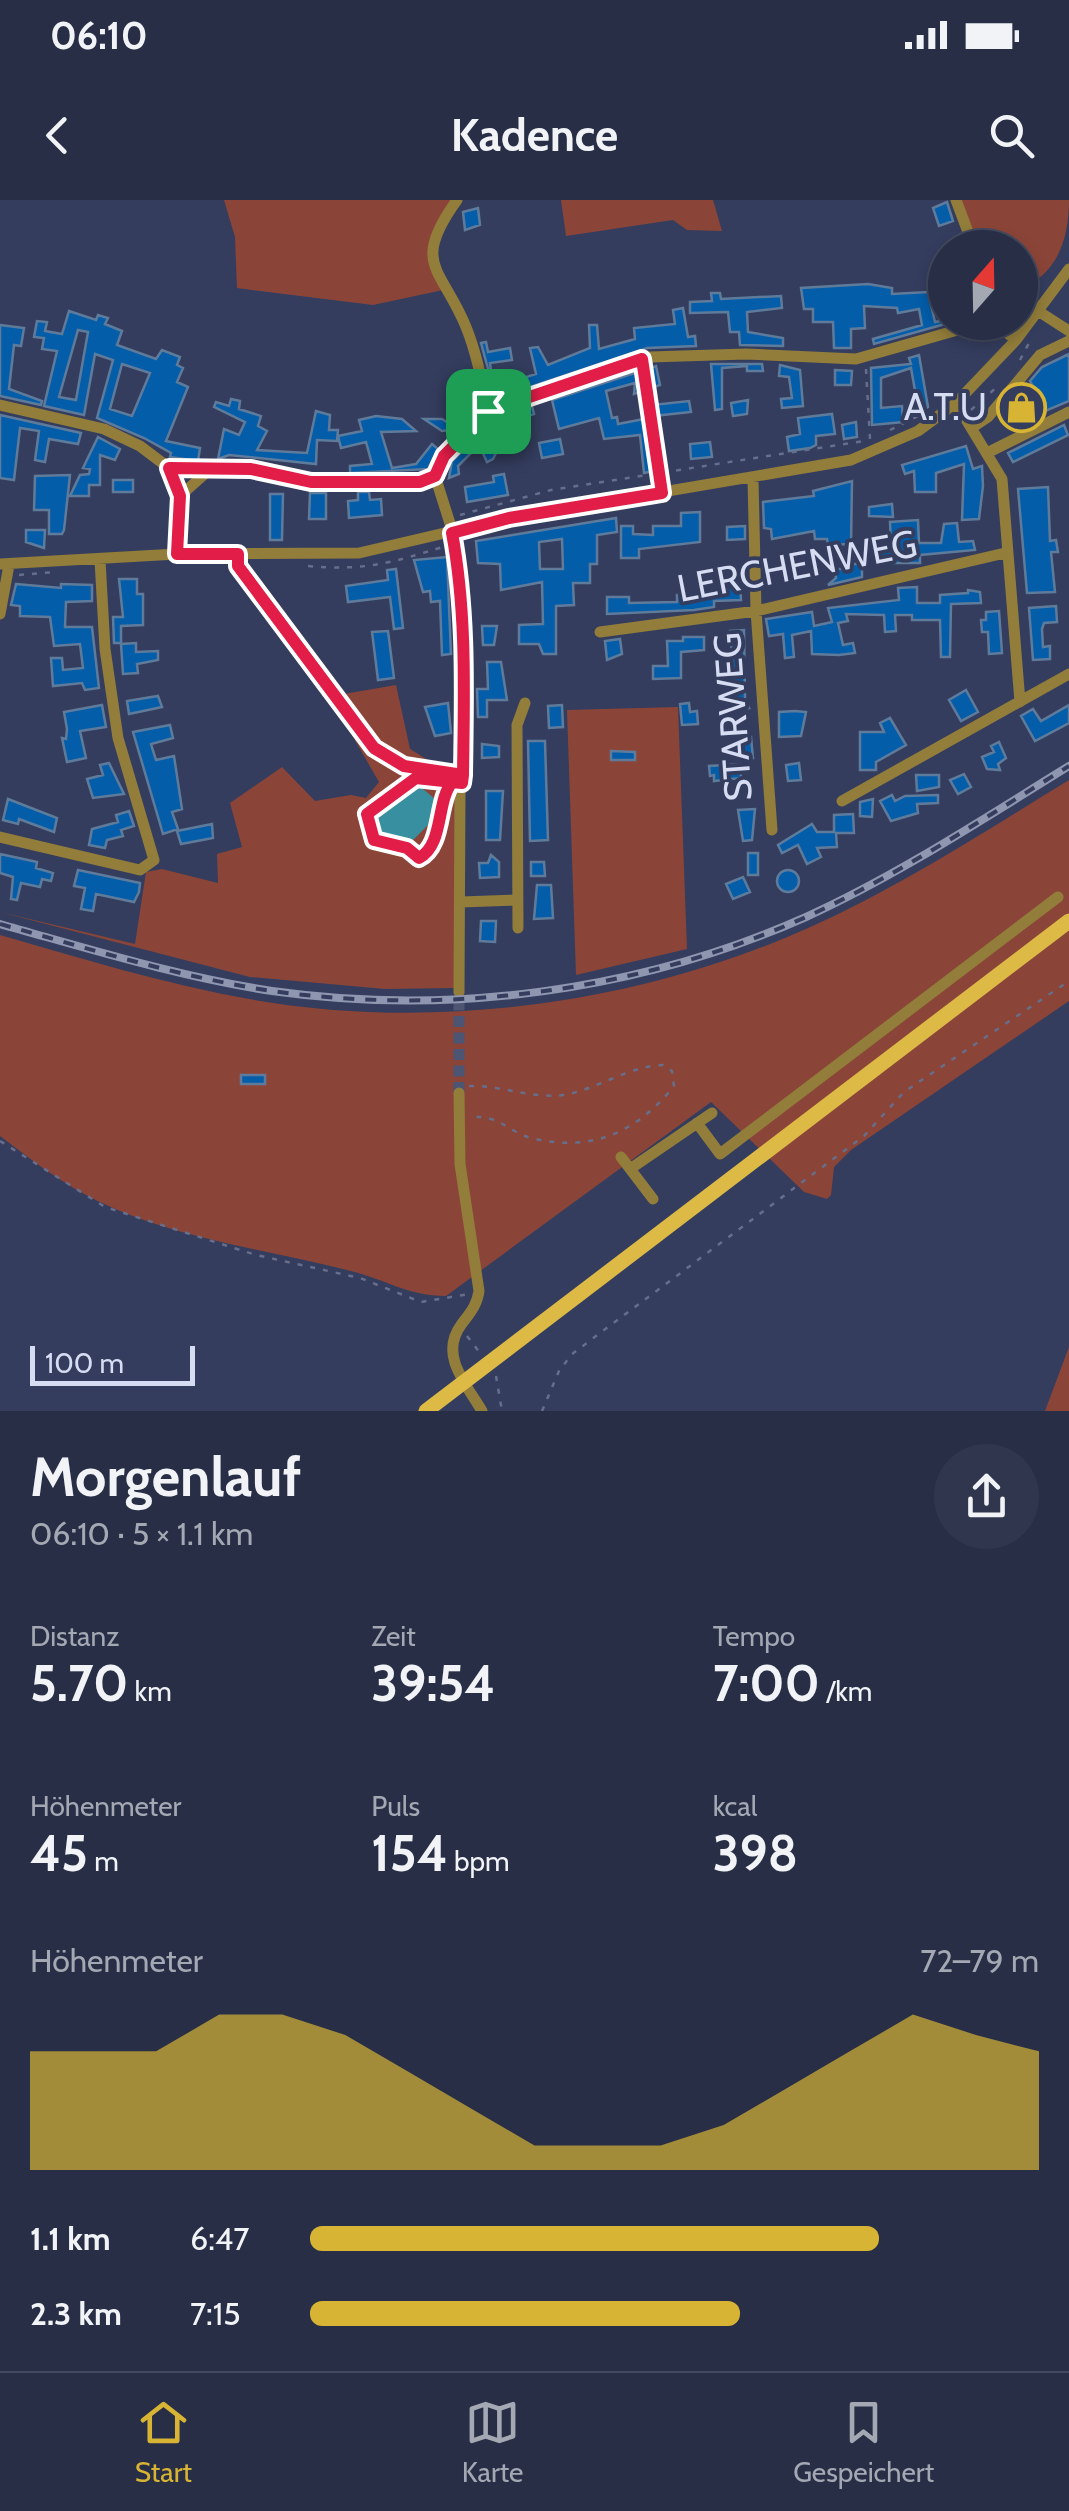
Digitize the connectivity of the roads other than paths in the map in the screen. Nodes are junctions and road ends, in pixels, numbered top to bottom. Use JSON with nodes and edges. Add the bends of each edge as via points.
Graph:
{"nodes":[{"id":1,"x":457,"y":200,"type":"edge"},
{"id":2,"x":956,"y":200,"type":"edge"},
{"id":3,"x":967,"y":230,"type":"edge"},
{"id":4,"x":1069,"y":269,"type":"edge"},
{"id":5,"x":1038,"y":310,"type":"joint"},
{"id":6,"x":1069,"y":331,"type":"edge"},
{"id":7,"x":928,"y":339,"type":"edge"},
{"id":8,"x":1016,"y":340,"type":"edge"},
{"id":9,"x":1069,"y":341,"type":"edge"},
{"id":10,"x":956,"y":402,"type":"junction"},
{"id":11,"x":0,"y":404,"type":"edge"},
{"id":12,"x":488,"y":411,"type":"junction"},
{"id":13,"x":1069,"y":412,"type":"edge"},
{"id":14,"x":973,"y":428,"type":"junction"},
{"id":15,"x":989,"y":452,"type":"junction"},
{"id":16,"x":169,"y":468,"type":"junction"},
{"id":17,"x":208,"y":471,"type":"junction"},
{"id":18,"x":435,"y":476,"type":"junction"},
{"id":19,"x":753,"y":479,"type":"junction"},
{"id":20,"x":180,"y":496,"type":"junction"},
{"id":21,"x":451,"y":527,"type":"junction"},
{"id":22,"x":177,"y":554,"type":"junction"},
{"id":23,"x":1005,"y":554,"type":"junction"},
{"id":24,"x":100,"y":560,"type":"junction"},
{"id":25,"x":5,"y":565,"type":"edge"},
{"id":26,"x":756,"y":611,"type":"junction"},
{"id":27,"x":0,"y":614,"type":"edge"},
{"id":28,"x":600,"y":632,"type":"dead end"},
{"id":29,"x":1069,"y":674,"type":"edge"},
{"id":30,"x":1020,"y":702,"type":"junction"},
{"id":31,"x":525,"y":703,"type":"dead end"},
{"id":32,"x":842,"y":801,"type":"dead end"},
{"id":33,"x":772,"y":830,"type":"dead end"},
{"id":34,"x":0,"y":837,"type":"edge"},
{"id":35,"x":1058,"y":897,"type":"dead end"},
{"id":36,"x":517,"y":900,"type":"junction"},
{"id":37,"x":461,"y":902,"type":"junction"},
{"id":38,"x":1069,"y":920,"type":"edge"},
{"id":39,"x":518,"y":928,"type":"dead end"},
{"id":40,"x":460,"y":992,"type":"tunnel mouth"},
{"id":41,"x":462,"y":1090,"type":"tunnel mouth"},
{"id":42,"x":712,"y":1113,"type":"dead end"},
{"id":43,"x":773,"y":1116,"type":"junction"},
{"id":44,"x":697,"y":1123,"type":"junction"},
{"id":45,"x":788,"y":1135,"type":"junction"},
{"id":46,"x":621,"y":1156,"type":"dead end"},
{"id":47,"x":630,"y":1169,"type":"junction"},
{"id":48,"x":653,"y":1200,"type":"dead end"},
{"id":49,"x":465,"y":1382,"type":"junction"},
{"id":50,"x":426,"y":1411,"type":"edge"},
{"id":51,"x":482,"y":1411,"type":"edge"}],
"edges":[{"from":1,"to":12,"type":"street","via":[[438,231],[432,260],[472,342]]},
{"from":2,"to":3,"type":"street"},
{"from":4,"to":5,"type":"street"},
{"from":5,"to":6,"type":"street"},
{"from":7,"to":12,"type":"street","via":[[866,358],[642,359]]},
{"from":8,"to":10,"type":"street"},
{"from":9,"to":14,"type":"street","via":[[1040,355]]},
{"from":10,"to":14,"type":"street"},
{"from":10,"to":19,"type":"street","via":[[918,431],[851,460]]},
{"from":11,"to":16,"type":"street","via":[[104,429]]},
{"from":12,"to":18,"type":"street","via":[[444,456]]},
{"from":13,"to":15,"type":"street"},
{"from":14,"to":15,"type":"street"},
{"from":15,"to":23,"type":"street","via":[[1002,479]]},
{"from":16,"to":17,"type":"street"},
{"from":16,"to":20,"type":"street"},
{"from":17,"to":18,"type":"street","via":[[251,469],[311,482],[420,482]]},
{"from":17,"to":20,"type":"street"},
{"from":18,"to":21,"type":"street"},
{"from":19,"to":21,"type":"street"},
{"from":19,"to":26,"type":"street","name":"STARWEG"},
{"from":20,"to":22,"type":"street"},
{"from":21,"to":22,"type":"street","via":[[359,554]]},
{"from":21,"to":37,"type":"street","via":[[461,586]]},
{"from":22,"to":24,"type":"street"},
{"from":23,"to":26,"type":"street","name":"LERCHENWEG"},
{"from":23,"to":30,"type":"street"},
{"from":24,"to":25,"type":"street"},
{"from":24,"to":34,"type":"street","via":[[118,738],[154,860],[140,870]]},
{"from":25,"to":27,"type":"street"},
{"from":26,"to":28,"type":"street","name":"LERCHENWEG"},
{"from":26,"to":33,"type":"street","name":"STARWEG"},
{"from":29,"to":30,"type":"street"},
{"from":30,"to":32,"type":"street"},
{"from":31,"to":36,"type":"street","via":[[517,725]]},
{"from":35,"to":43,"type":"street"},
{"from":36,"to":37,"type":"street"},
{"from":36,"to":39,"type":"street"},
{"from":37,"to":40,"type":"street"},
{"from":38,"to":45,"type":"main road"},
{"from":41,"to":49,"type":"street","via":[[460,1164],[480,1291],[451,1340]]},
{"from":42,"to":44,"type":"street"},
{"from":43,"to":44,"type":"street","via":[[720,1154]]},
{"from":43,"to":45,"type":"street"},
{"from":44,"to":47,"type":"street"},
{"from":45,"to":49,"type":"main road"},
{"from":46,"to":47,"type":"street"},
{"from":47,"to":48,"type":"street"},
{"from":49,"to":50,"type":"main road"},
{"from":49,"to":51,"type":"street"}]}
